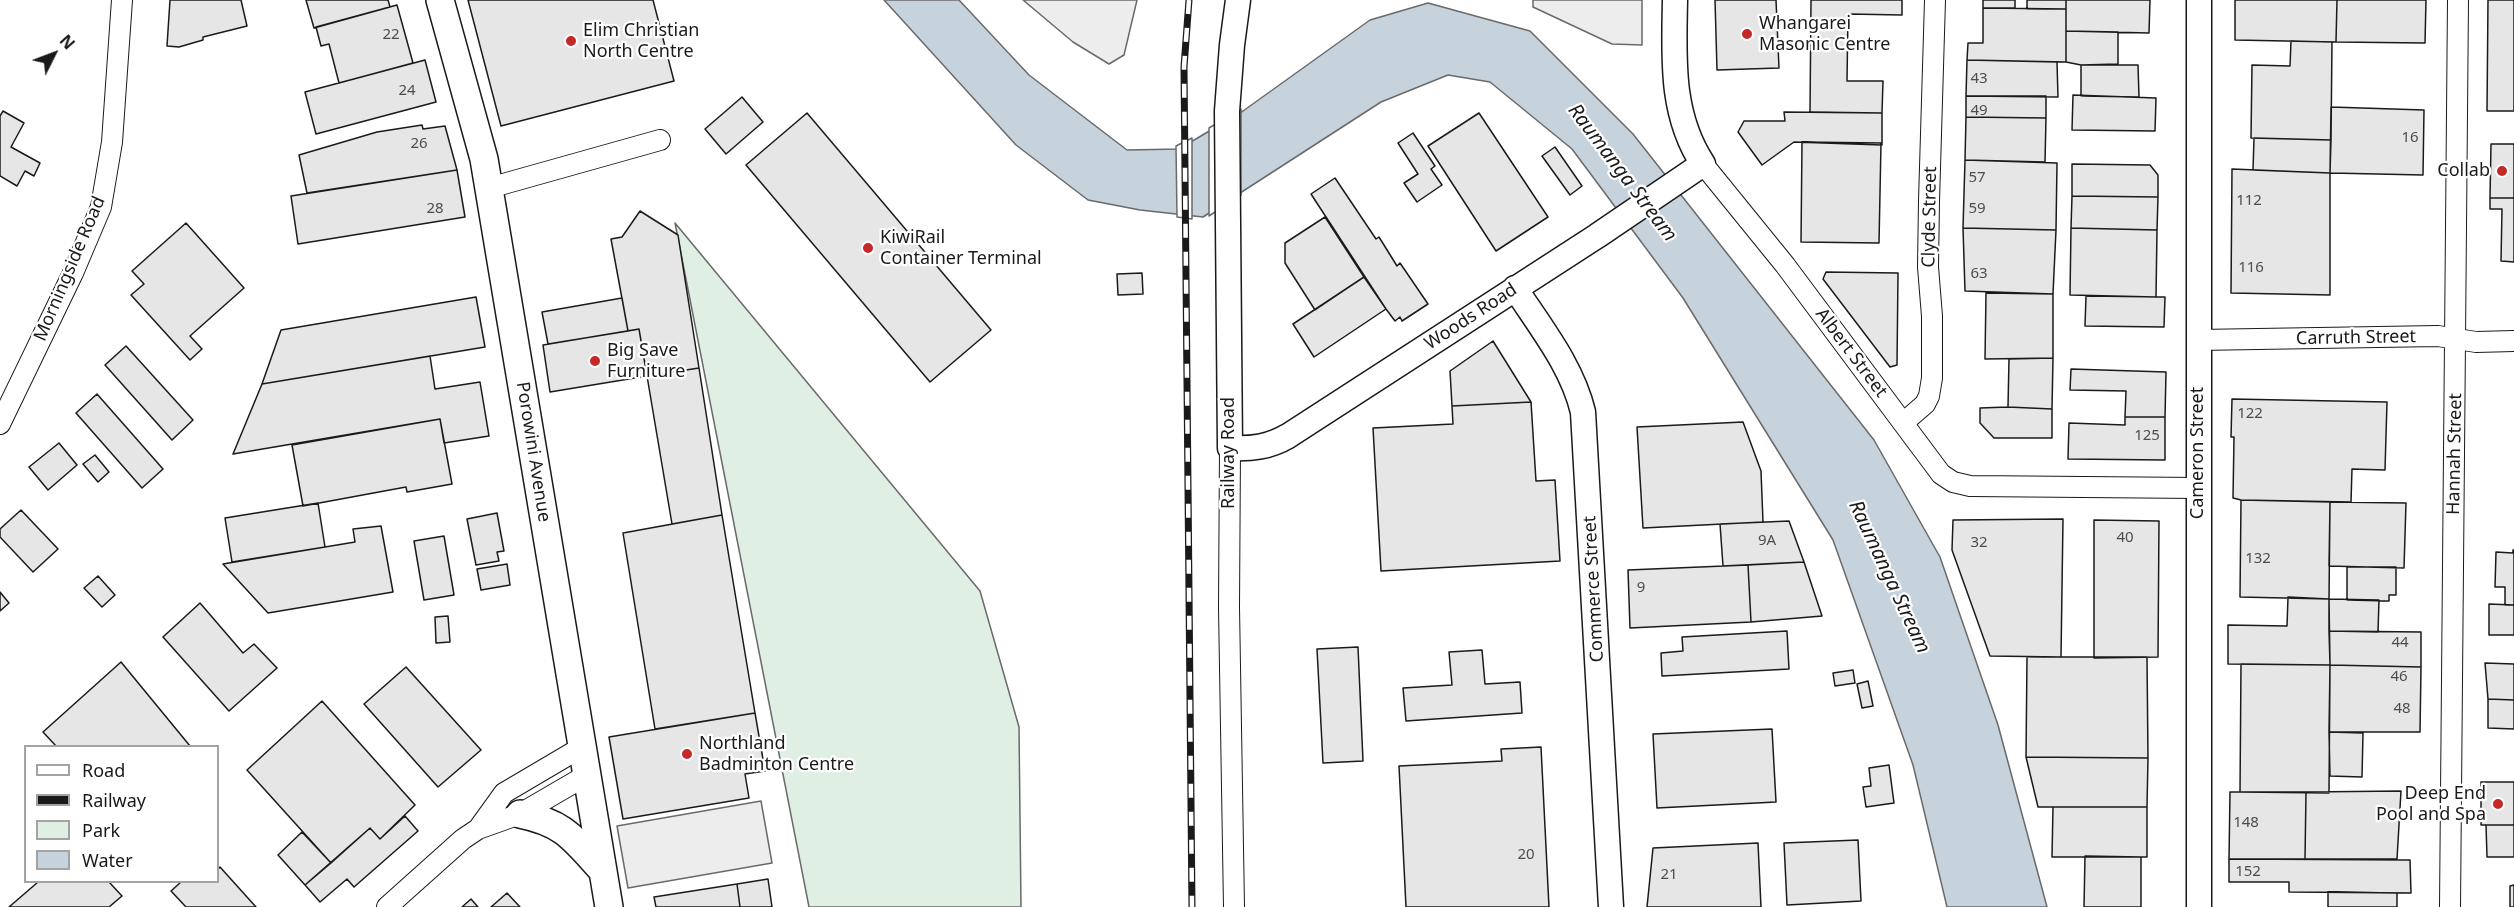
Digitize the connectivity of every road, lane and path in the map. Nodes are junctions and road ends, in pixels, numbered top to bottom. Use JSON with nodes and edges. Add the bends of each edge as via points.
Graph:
{"nodes":[{"id":1,"x":122,"y":0,"type":"edge"},
{"id":2,"x":440,"y":0,"type":"edge"},
{"id":3,"x":1238,"y":0,"type":"edge"},
{"id":4,"x":1675,"y":0,"type":"edge"},
{"id":5,"x":1935,"y":0,"type":"edge"},
{"id":6,"x":2199,"y":0,"type":"edge"},
{"id":7,"x":2458,"y":0,"type":"edge"},
{"id":8,"x":660,"y":140,"type":"dead end"},
{"id":9,"x":1703,"y":164,"type":"junction"},
{"id":10,"x":489,"y":188,"type":"junction"},
{"id":11,"x":1515,"y":288,"type":"junction"},
{"id":12,"x":2198,"y":339,"type":"junction"},
{"id":13,"x":2456,"y":339,"type":"junction"},
{"id":14,"x":2514,"y":341,"type":"edge"},
{"id":15,"x":1903,"y":423,"type":"junction"},
{"id":16,"x":0,"y":424,"type":"edge"},
{"id":17,"x":1230,"y":448,"type":"junction"},
{"id":18,"x":2198,"y":488,"type":"junction"},
{"id":19,"x":582,"y":747,"type":"junction"},
{"id":20,"x":587,"y":776,"type":"junction"},
{"id":21,"x":520,"y":814,"type":"junction"},
{"id":22,"x":478,"y":829,"type":"junction"},
{"id":23,"x":602,"y":870,"type":"junction"},
{"id":24,"x":387,"y":907,"type":"edge"},
{"id":25,"x":609,"y":907,"type":"edge"},
{"id":26,"x":1234,"y":907,"type":"edge"},
{"id":27,"x":1611,"y":907,"type":"edge"},
{"id":28,"x":2199,"y":907,"type":"edge"},
{"id":29,"x":2450,"y":907,"type":"edge"}],
"edges":[{"from":1,"to":16,"type":"street","name":"Morningside Road","via":[[112,142],[101,207]]},
{"from":2,"to":10,"type":"main road","name":"Porowini Avenue"},
{"from":3,"to":17,"type":"street","name":"Railway Road","via":[[1227,111]]},
{"from":4,"to":9,"type":"street","name":"Albert Street","via":[[1674,57],[1679,106],[1686,133]]},
{"from":5,"to":15,"type":"street","name":"Clyde Street","via":[[1928,223],[1932,378],[1925,404]]},
{"from":6,"to":12,"type":"street","name":"Cameron Street"},
{"from":7,"to":13,"type":"street","name":"Hannah Street"},
{"from":8,"to":10,"type":"street"},
{"from":9,"to":11,"type":"street","name":"Woods Road"},
{"from":9,"to":15,"type":"street","name":"Albert Street","via":[[1785,265]]},
{"from":10,"to":19,"type":"main road","name":"Porowini Avenue"},
{"from":11,"to":17,"type":"street","name":"Woods Road","via":[[1282,439],[1254,448]]},
{"from":11,"to":27,"type":"street","name":"Commerce Street","via":[[1567,369],[1577,388],[1582,412]]},
{"from":12,"to":13,"type":"street","name":"Carruth Street"},
{"from":12,"to":18,"type":"street","name":"Cameron Street"},
{"from":13,"to":14,"type":"street","name":"Carruth Street"},
{"from":13,"to":29,"type":"street","name":"Hannah Street"},
{"from":15,"to":18,"type":"street","name":"Albert Street","via":[[1941,474],[1962,484]]},
{"from":17,"to":26,"type":"street","name":"Railway Road"},
{"from":18,"to":28,"type":"street","name":"Cameron Street"},
{"from":19,"to":20,"type":"main road","name":"Porowini Avenue"},
{"from":19,"to":22,"type":"street","via":[[504,793]]},
{"from":20,"to":21,"type":"street"},
{"from":20,"to":23,"type":"main road","name":"Porowini Avenue"},
{"from":21,"to":22,"type":"street"},
{"from":21,"to":23,"type":"main road","via":[[542,819],[568,832]]},
{"from":22,"to":24,"type":"street"},
{"from":23,"to":25,"type":"main road","name":"Porowini Avenue"}]}
